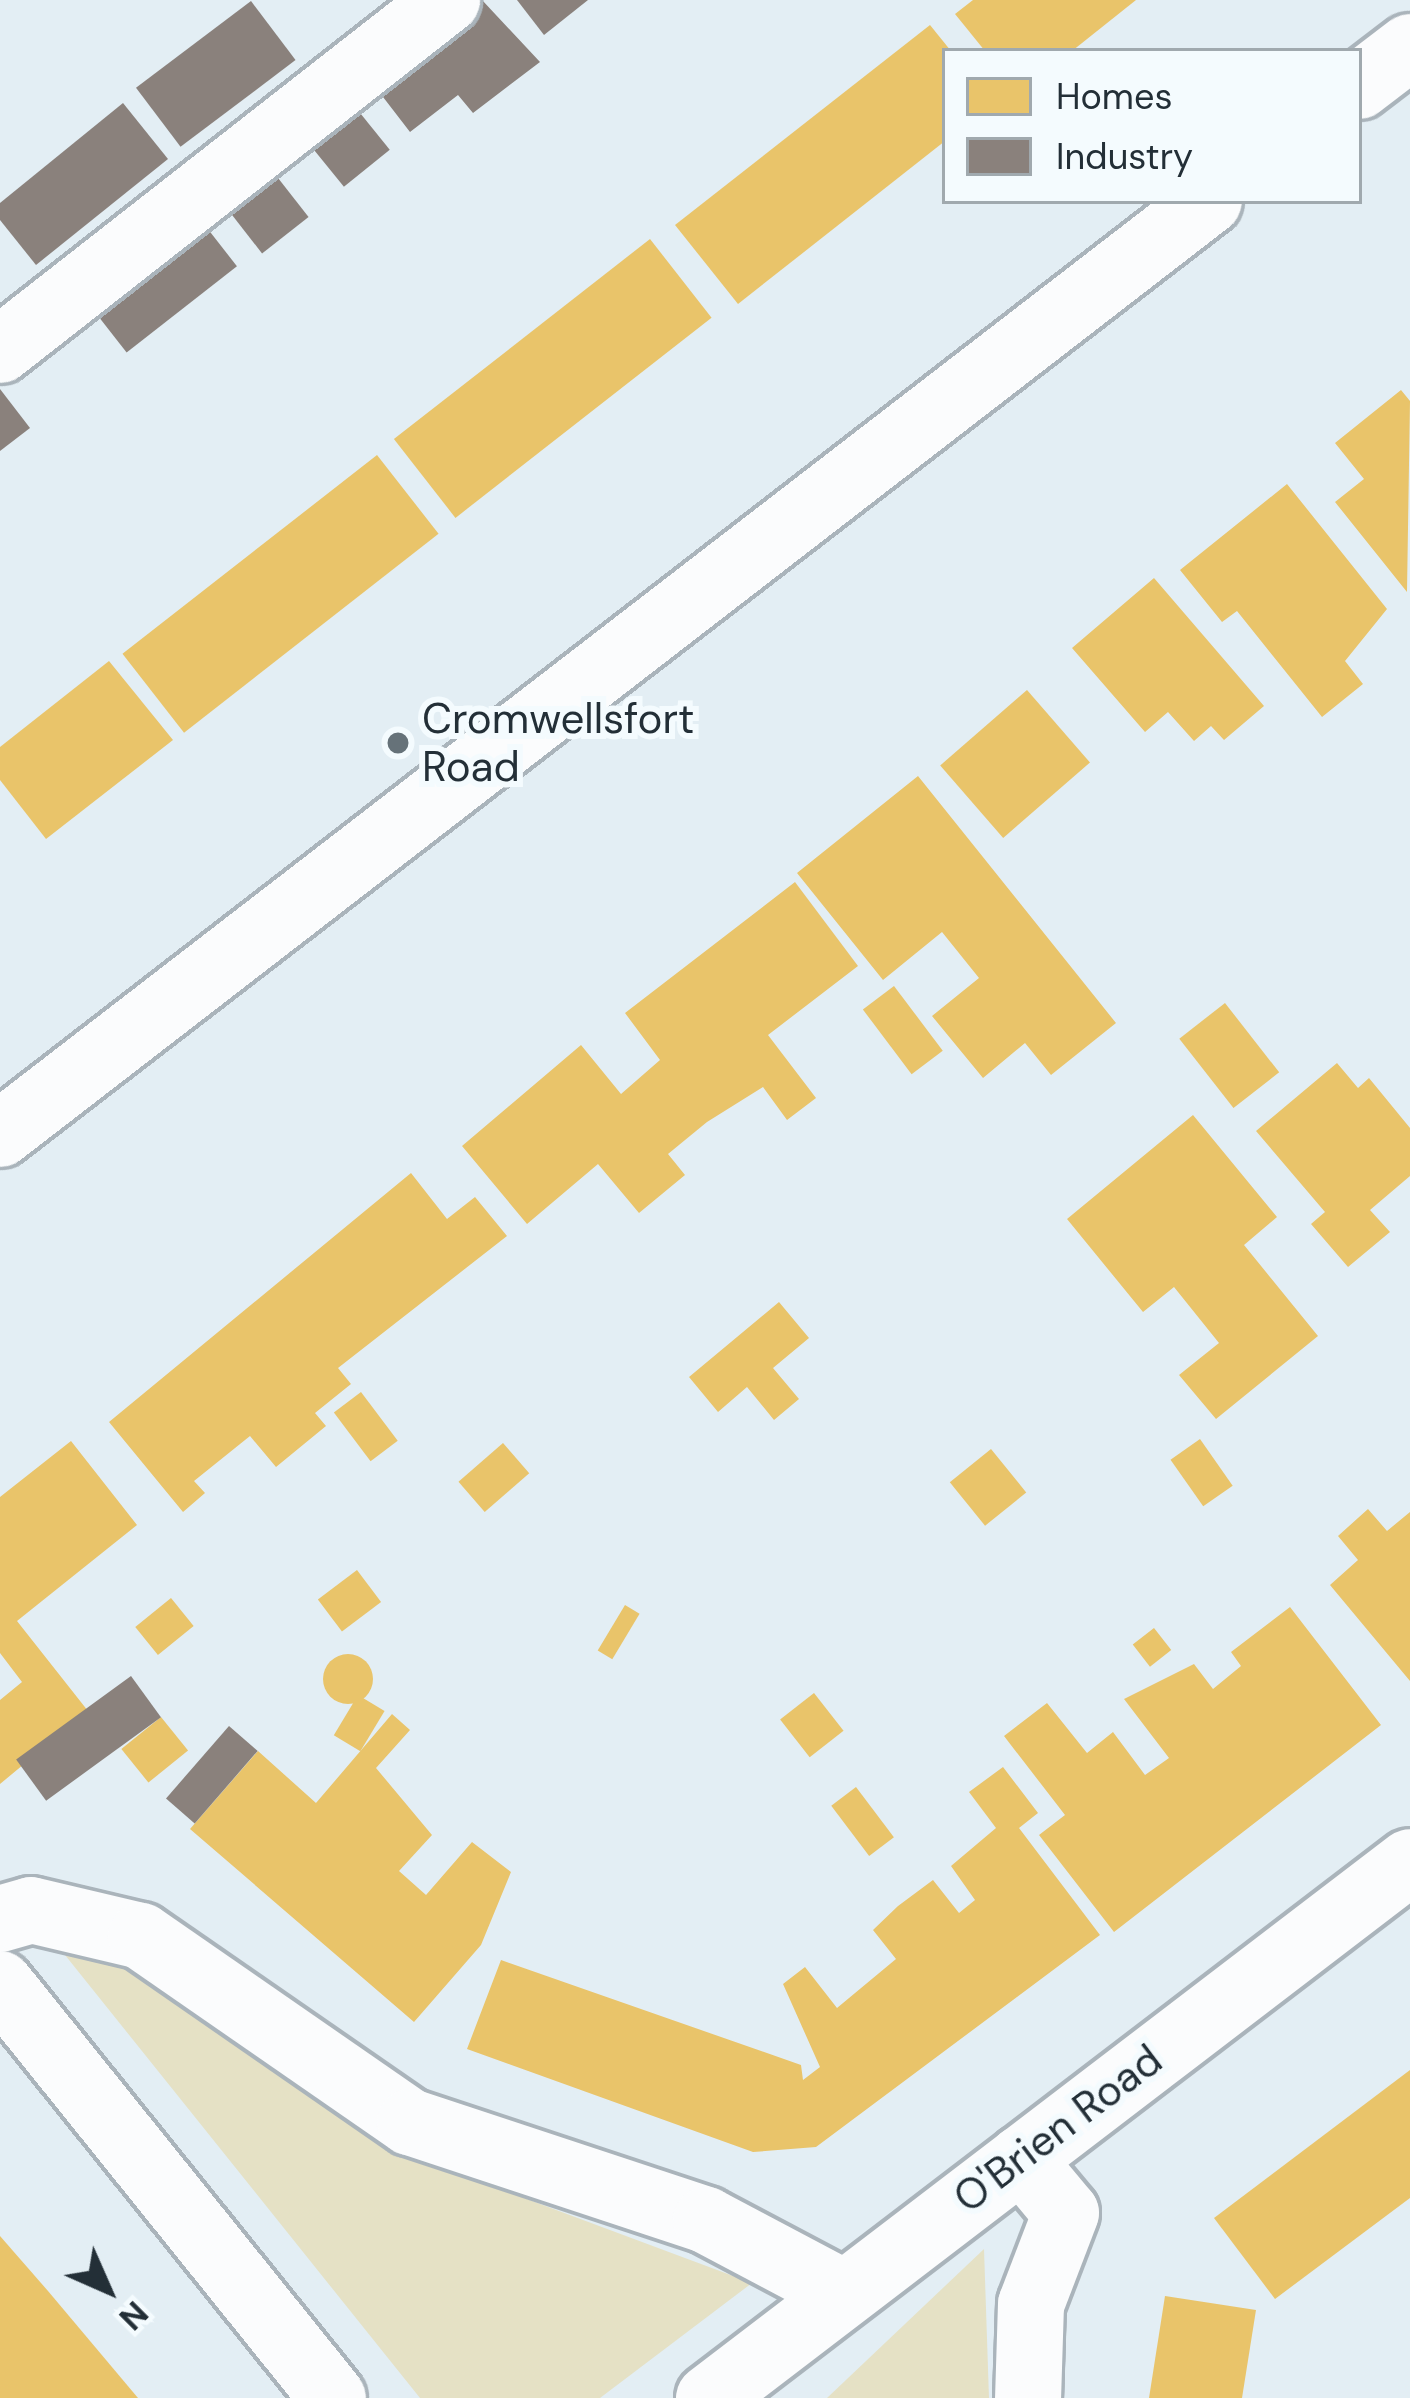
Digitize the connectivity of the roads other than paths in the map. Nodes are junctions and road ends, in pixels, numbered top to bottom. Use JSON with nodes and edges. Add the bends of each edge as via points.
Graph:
{"nodes":[{"id":1,"x":447,"y":0,"type":"edge"},
{"id":2,"x":1410,"y":47,"type":"edge"},
{"id":3,"x":1362,"y":84,"type":"edge"},
{"id":4,"x":1204,"y":204,"type":"edge"},
{"id":5,"x":0,"y":350,"type":"edge"},
{"id":6,"x":0,"y":1134,"type":"edge"},
{"id":7,"x":1410,"y":1862,"type":"edge"},
{"id":8,"x":0,"y":1919,"type":"edge"},
{"id":9,"x":0,"y":1984,"type":"edge"},
{"id":10,"x":1021,"y":2159,"type":"junction"},
{"id":11,"x":840,"y":2291,"type":"junction"},
{"id":12,"x":331,"y":2397,"type":"edge"},
{"id":13,"x":709,"y":2398,"type":"edge"},
{"id":14,"x":1028,"y":2398,"type":"edge"}],
"edges":[{"from":1,"to":5,"type":"street"},
{"from":2,"to":3,"type":"street"},
{"from":4,"to":6,"type":"street"},
{"from":7,"to":10,"type":"street","name":"O'Brien Road"},
{"from":8,"to":11,"type":"street","via":[[31,1910],[141,1936],[410,2122],[706,2220]]},
{"from":9,"to":12,"type":"street"},
{"from":10,"to":11,"type":"street","name":"O'Brien Road"},
{"from":10,"to":14,"type":"street","via":[[1066,2213],[1031,2304]]},
{"from":11,"to":13,"type":"street","name":"O'Brien Road"}]}
